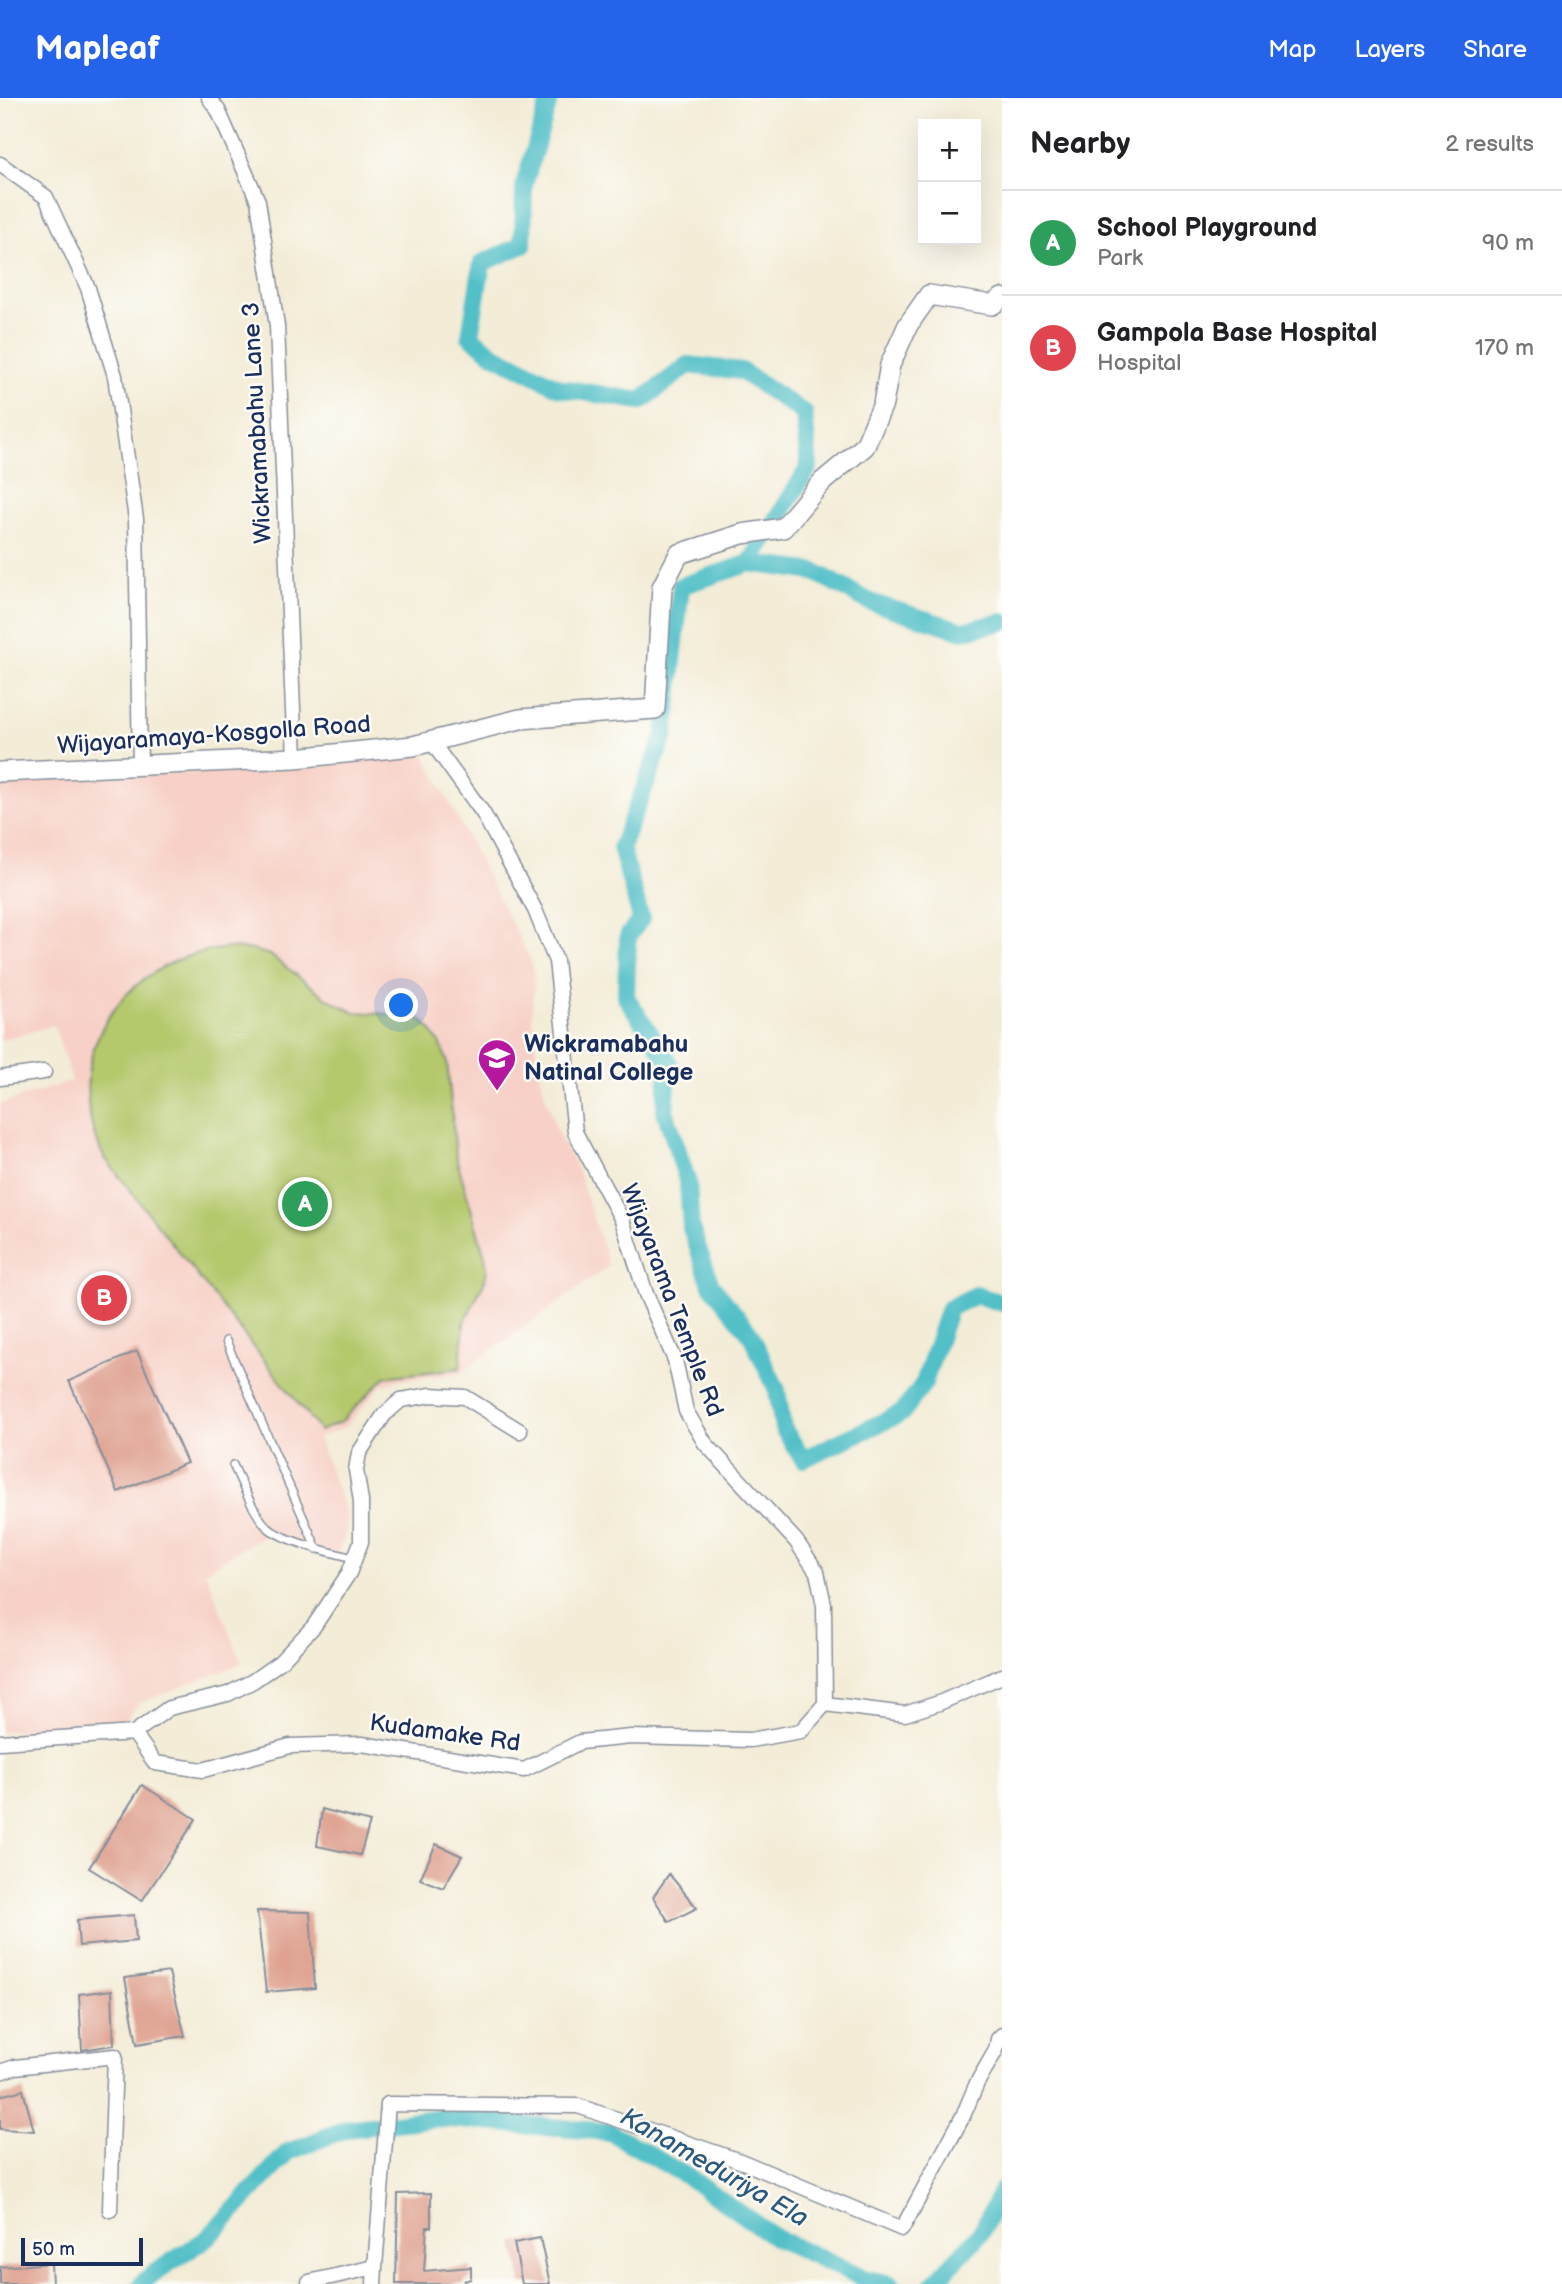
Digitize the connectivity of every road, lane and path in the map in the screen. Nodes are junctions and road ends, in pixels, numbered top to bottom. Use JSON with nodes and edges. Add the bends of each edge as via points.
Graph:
{"nodes":[{"id":1,"x":209,"y":98,"type":"edge"},
{"id":2,"x":0,"y":164,"type":"edge"},
{"id":3,"x":1002,"y":298,"type":"edge"},
{"id":4,"x":430,"y":741,"type":"junction"},
{"id":5,"x":295,"y":758,"type":"junction"},
{"id":6,"x":139,"y":765,"type":"junction"},
{"id":7,"x":0,"y":772,"type":"edge"},
{"id":8,"x":44,"y":1072,"type":"dead end"},
{"id":9,"x":0,"y":1078,"type":"edge"},
{"id":10,"x":226,"y":1341,"type":"dead end"},
{"id":11,"x":520,"y":1431,"type":"dead end"},
{"id":12,"x":233,"y":1465,"type":"dead end"},
{"id":13,"x":317,"y":1549,"type":"junction"},
{"id":14,"x":354,"y":1558,"type":"junction"},
{"id":15,"x":1002,"y":1676,"type":"edge"},
{"id":16,"x":825,"y":1704,"type":"junction"},
{"id":17,"x":134,"y":1733,"type":"junction"},
{"id":18,"x":0,"y":1742,"type":"edge"},
{"id":19,"x":1002,"y":2035,"type":"edge"},
{"id":20,"x":0,"y":2072,"type":"edge"},
{"id":21,"x":110,"y":2210,"type":"dead end"},
{"id":22,"x":375,"y":2267,"type":"junction"},
{"id":23,"x":309,"y":2282,"type":"dead end"},
{"id":24,"x":374,"y":2284,"type":"edge"}],
"edges":[{"from":1,"to":5,"type":"street","name":"Wickramabahu Lane 3","via":[[258,201],[277,326]]},
{"from":2,"to":6,"type":"street","via":[[47,197],[88,288],[115,376],[136,519]]},
{"from":3,"to":4,"type":"street","name":"Wijayaramaya-Kosgolla Road","via":[[992,305],[929,295],[908,325],[890,365],[883,404],[865,446],[822,482],[783,528],[742,534],[679,554],[662,587],[655,709],[520,719]]},
{"from":4,"to":5,"type":"street","name":"Wijayaramaya-Kosgolla Road"},
{"from":4,"to":16,"type":"street","name":"Wijayarama Temple Rd","via":[[484,813],[556,961],[575,1132],[622,1220],[646,1294],[675,1360],[686,1411],[705,1443],[796,1541],[817,1572],[824,1605]]},
{"from":5,"to":6,"type":"street","name":"Wijayaramaya-Kosgolla Road"},
{"from":6,"to":7,"type":"street","name":"Wijayaramaya-Kosgolla Road"},
{"from":8,"to":9,"type":"street"},
{"from":10,"to":13,"type":"lane"},
{"from":11,"to":14,"type":"street","via":[[465,1397],[431,1395],[401,1400],[384,1415],[359,1453],[360,1542]]},
{"from":12,"to":13,"type":"lane","via":[[269,1529]]},
{"from":13,"to":14,"type":"lane"},
{"from":14,"to":17,"type":"street","via":[[314,1626],[281,1662],[228,1694],[169,1708]]},
{"from":15,"to":16,"type":"street","via":[[905,1714]]},
{"from":16,"to":17,"type":"street","name":"Kudamake Rd","via":[[801,1731],[750,1740],[631,1737],[580,1742],[524,1770],[362,1744],[290,1746],[203,1770],[155,1763]]},
{"from":17,"to":18,"type":"street"},
{"from":19,"to":22,"type":"street","via":[[902,2229],[743,2162],[578,2106],[387,2104]]},
{"from":20,"to":21,"type":"street","via":[[115,2056]]},
{"from":22,"to":23,"type":"street"},
{"from":22,"to":24,"type":"street"}]}
